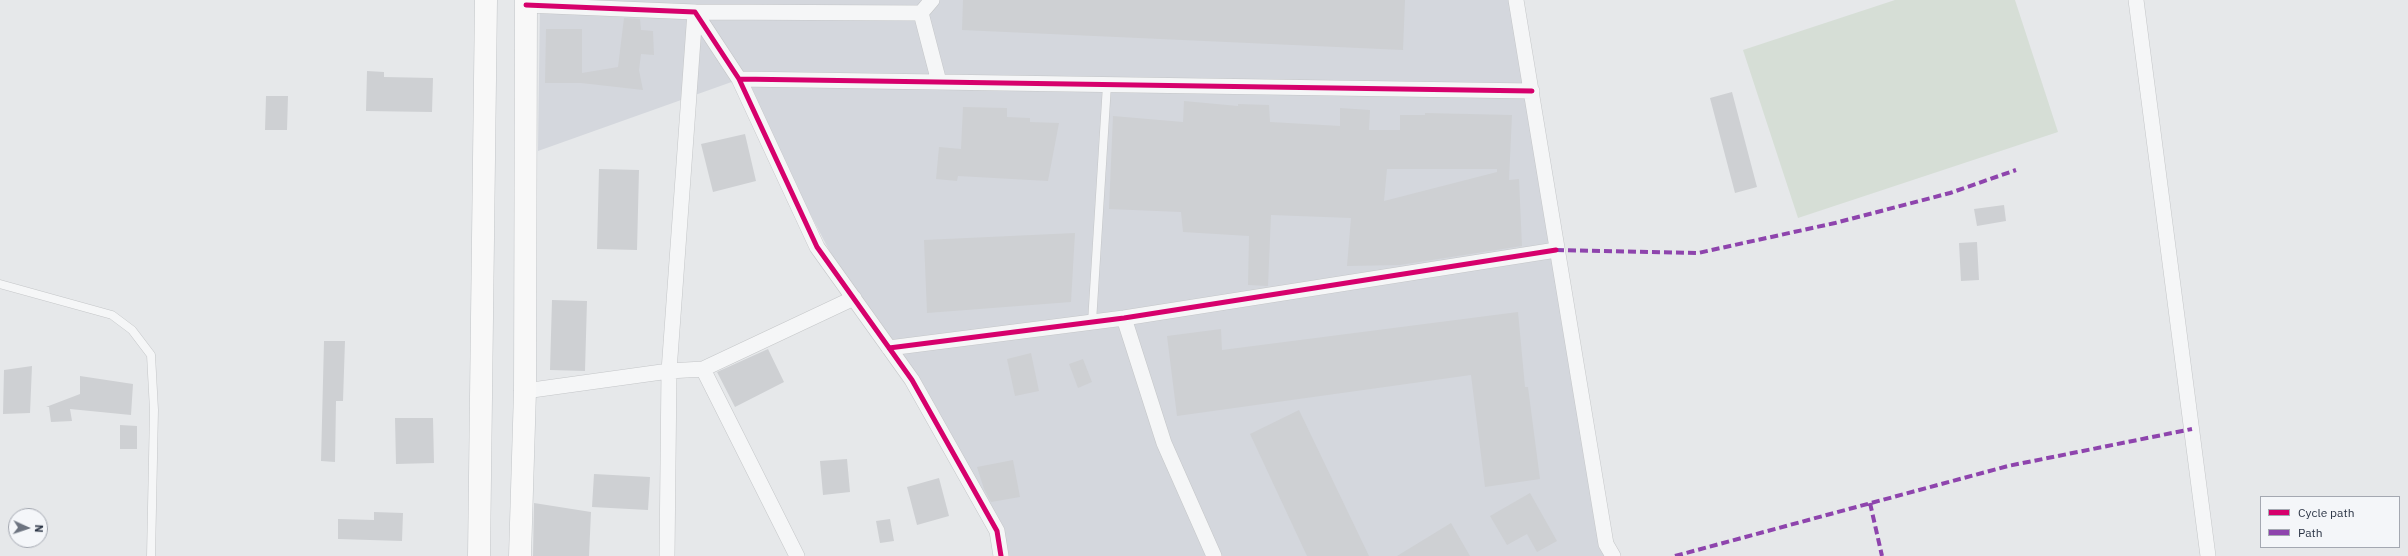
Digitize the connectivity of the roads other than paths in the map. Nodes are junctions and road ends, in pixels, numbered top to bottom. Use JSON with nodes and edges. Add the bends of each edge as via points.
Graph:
{"nodes":[{"id":1,"x":486,"y":0,"type":"edge"},
{"id":2,"x":932,"y":0,"type":"edge"},
{"id":3,"x":1516,"y":0,"type":"edge"},
{"id":4,"x":2136,"y":0,"type":"edge"},
{"id":5,"x":526,"y":2,"type":"edge"},
{"id":6,"x":720,"y":6,"type":"edge"},
{"id":7,"x":821,"y":6,"type":"edge"},
{"id":8,"x":695,"y":12,"type":"junction"},
{"id":9,"x":921,"y":13,"type":"junction"},
{"id":10,"x":740,"y":79,"type":"junction"},
{"id":11,"x":939,"y":82,"type":"junction"},
{"id":12,"x":1107,"y":85,"type":"junction"},
{"id":13,"x":1532,"y":92,"type":"junction"},
{"id":14,"x":1556,"y":250,"type":"junction"},
{"id":15,"x":0,"y":284,"type":"edge"},
{"id":16,"x":854,"y":298,"type":"junction"},
{"id":17,"x":1124,"y":318,"type":"junction"},
{"id":18,"x":1092,"y":322,"type":"junction"},
{"id":19,"x":889,"y":348,"type":"junction"},
{"id":20,"x":703,"y":369,"type":"junction"},
{"id":21,"x":669,"y":371,"type":"junction"},
{"id":22,"x":525,"y":391,"type":"junction"},
{"id":23,"x":151,"y":556,"type":"edge"},
{"id":24,"x":478,"y":556,"type":"edge"},
{"id":25,"x":520,"y":556,"type":"edge"},
{"id":26,"x":667,"y":556,"type":"edge"},
{"id":27,"x":797,"y":556,"type":"edge"},
{"id":28,"x":1001,"y":556,"type":"edge"},
{"id":29,"x":1214,"y":556,"type":"edge"},
{"id":30,"x":1613,"y":556,"type":"edge"},
{"id":31,"x":2208,"y":556,"type":"edge"}],
"edges":[{"from":1,"to":24,"type":"main road"},
{"from":2,"to":9,"type":"street"},
{"from":3,"to":13,"type":"street"},
{"from":4,"to":31,"type":"street"},
{"from":5,"to":8,"type":"street"},
{"from":5,"to":22,"type":"main road"},
{"from":6,"to":7,"type":"street"},
{"from":6,"to":8,"type":"street"},
{"from":7,"to":9,"type":"street"},
{"from":8,"to":10,"type":"street"},
{"from":8,"to":21,"type":"street"},
{"from":9,"to":11,"type":"street"},
{"from":10,"to":11,"type":"street"},
{"from":10,"to":16,"type":"street","via":[[817,247]]},
{"from":11,"to":12,"type":"street"},
{"from":12,"to":13,"type":"street"},
{"from":12,"to":18,"type":"lane"},
{"from":13,"to":14,"type":"street"},
{"from":14,"to":17,"type":"street"},
{"from":14,"to":30,"type":"street","via":[[1606,544]]},
{"from":15,"to":23,"type":"lane","via":[[112,315],[132,330],[151,355],[154,410]]},
{"from":16,"to":19,"type":"street"},
{"from":16,"to":20,"type":"street"},
{"from":17,"to":18,"type":"street"},
{"from":17,"to":29,"type":"street","via":[[1164,443]]},
{"from":18,"to":19,"type":"street"},
{"from":19,"to":28,"type":"street","via":[[912,380],[997,531]]},
{"from":20,"to":21,"type":"street"},
{"from":20,"to":27,"type":"street"},
{"from":21,"to":22,"type":"street"},
{"from":21,"to":26,"type":"street"},
{"from":22,"to":25,"type":"main road"}]}
